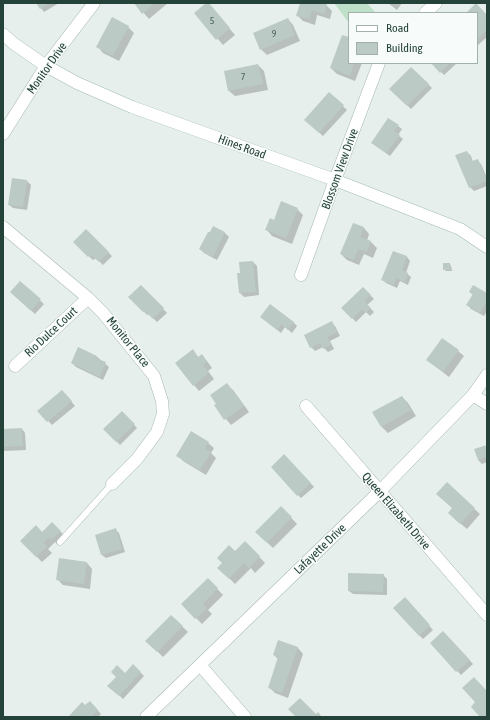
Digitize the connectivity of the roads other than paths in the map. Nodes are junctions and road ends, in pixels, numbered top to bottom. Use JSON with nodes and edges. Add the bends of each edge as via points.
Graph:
{"nodes":[{"id":1,"x":94,"y":3,"type":"edge"},
{"id":2,"x":436,"y":3,"type":"edge"},
{"id":3,"x":426,"y":12,"type":"edge"},
{"id":4,"x":3,"y":34,"type":"edge"},
{"id":5,"x":379,"y":64,"type":"edge"},
{"id":6,"x":46,"y":66,"type":"junction"},
{"id":7,"x":3,"y":134,"type":"edge"},
{"id":8,"x":335,"y":180,"type":"junction"},
{"id":9,"x":3,"y":227,"type":"edge"},
{"id":10,"x":487,"y":247,"type":"edge"},
{"id":11,"x":301,"y":275,"type":"dead end"},
{"id":12,"x":88,"y":298,"type":"junction"},
{"id":13,"x":15,"y":366,"type":"dead end"},
{"id":14,"x":487,"y":375,"type":"edge"},
{"id":15,"x":473,"y":395,"type":"junction"},
{"id":16,"x":487,"y":404,"type":"edge"},
{"id":17,"x":306,"y":406,"type":"dead end"},
{"id":18,"x":112,"y":484,"type":"joint"},
{"id":19,"x":378,"y":492,"type":"junction"},
{"id":20,"x":60,"y":542,"type":"dead end"},
{"id":21,"x":487,"y":615,"type":"edge"},
{"id":22,"x":200,"y":666,"type":"junction"},
{"id":23,"x":146,"y":717,"type":"edge"},
{"id":24,"x":245,"y":717,"type":"edge"}],
"edges":[{"from":1,"to":6,"type":"street","name":"Monitor Drive"},
{"from":2,"to":3,"type":"street"},
{"from":4,"to":6,"type":"street","name":"Hines Road"},
{"from":5,"to":8,"type":"street","name":"Blossom View Drive"},
{"from":6,"to":7,"type":"street","name":"Monitor Drive"},
{"from":6,"to":8,"type":"street","name":"Hines Road","via":[[76,83],[132,107]]},
{"from":8,"to":10,"type":"street","name":"Hines Road","via":[[460,229]]},
{"from":8,"to":11,"type":"street","name":"Blossom View Drive"},
{"from":9,"to":12,"type":"street","name":"Monitor Place"},
{"from":12,"to":13,"type":"street","name":"Rio Dulce Court"},
{"from":12,"to":18,"type":"street","name":"Monitor Place","via":[[103,312],[154,376],[162,401],[163,414],[156,432],[137,459]]},
{"from":14,"to":15,"type":"street","name":"Lafayette Drive"},
{"from":15,"to":16,"type":"street"},
{"from":15,"to":19,"type":"street","name":"Lafayette Drive"},
{"from":17,"to":19,"type":"street","name":"Queen Elizabeth Drive"},
{"from":18,"to":20,"type":"lane"},
{"from":19,"to":21,"type":"street","name":"Queen Elizabeth Drive"},
{"from":19,"to":22,"type":"street","name":"Lafayette Drive"},
{"from":22,"to":23,"type":"street","name":"Lafayette Drive"},
{"from":22,"to":24,"type":"street"}]}
